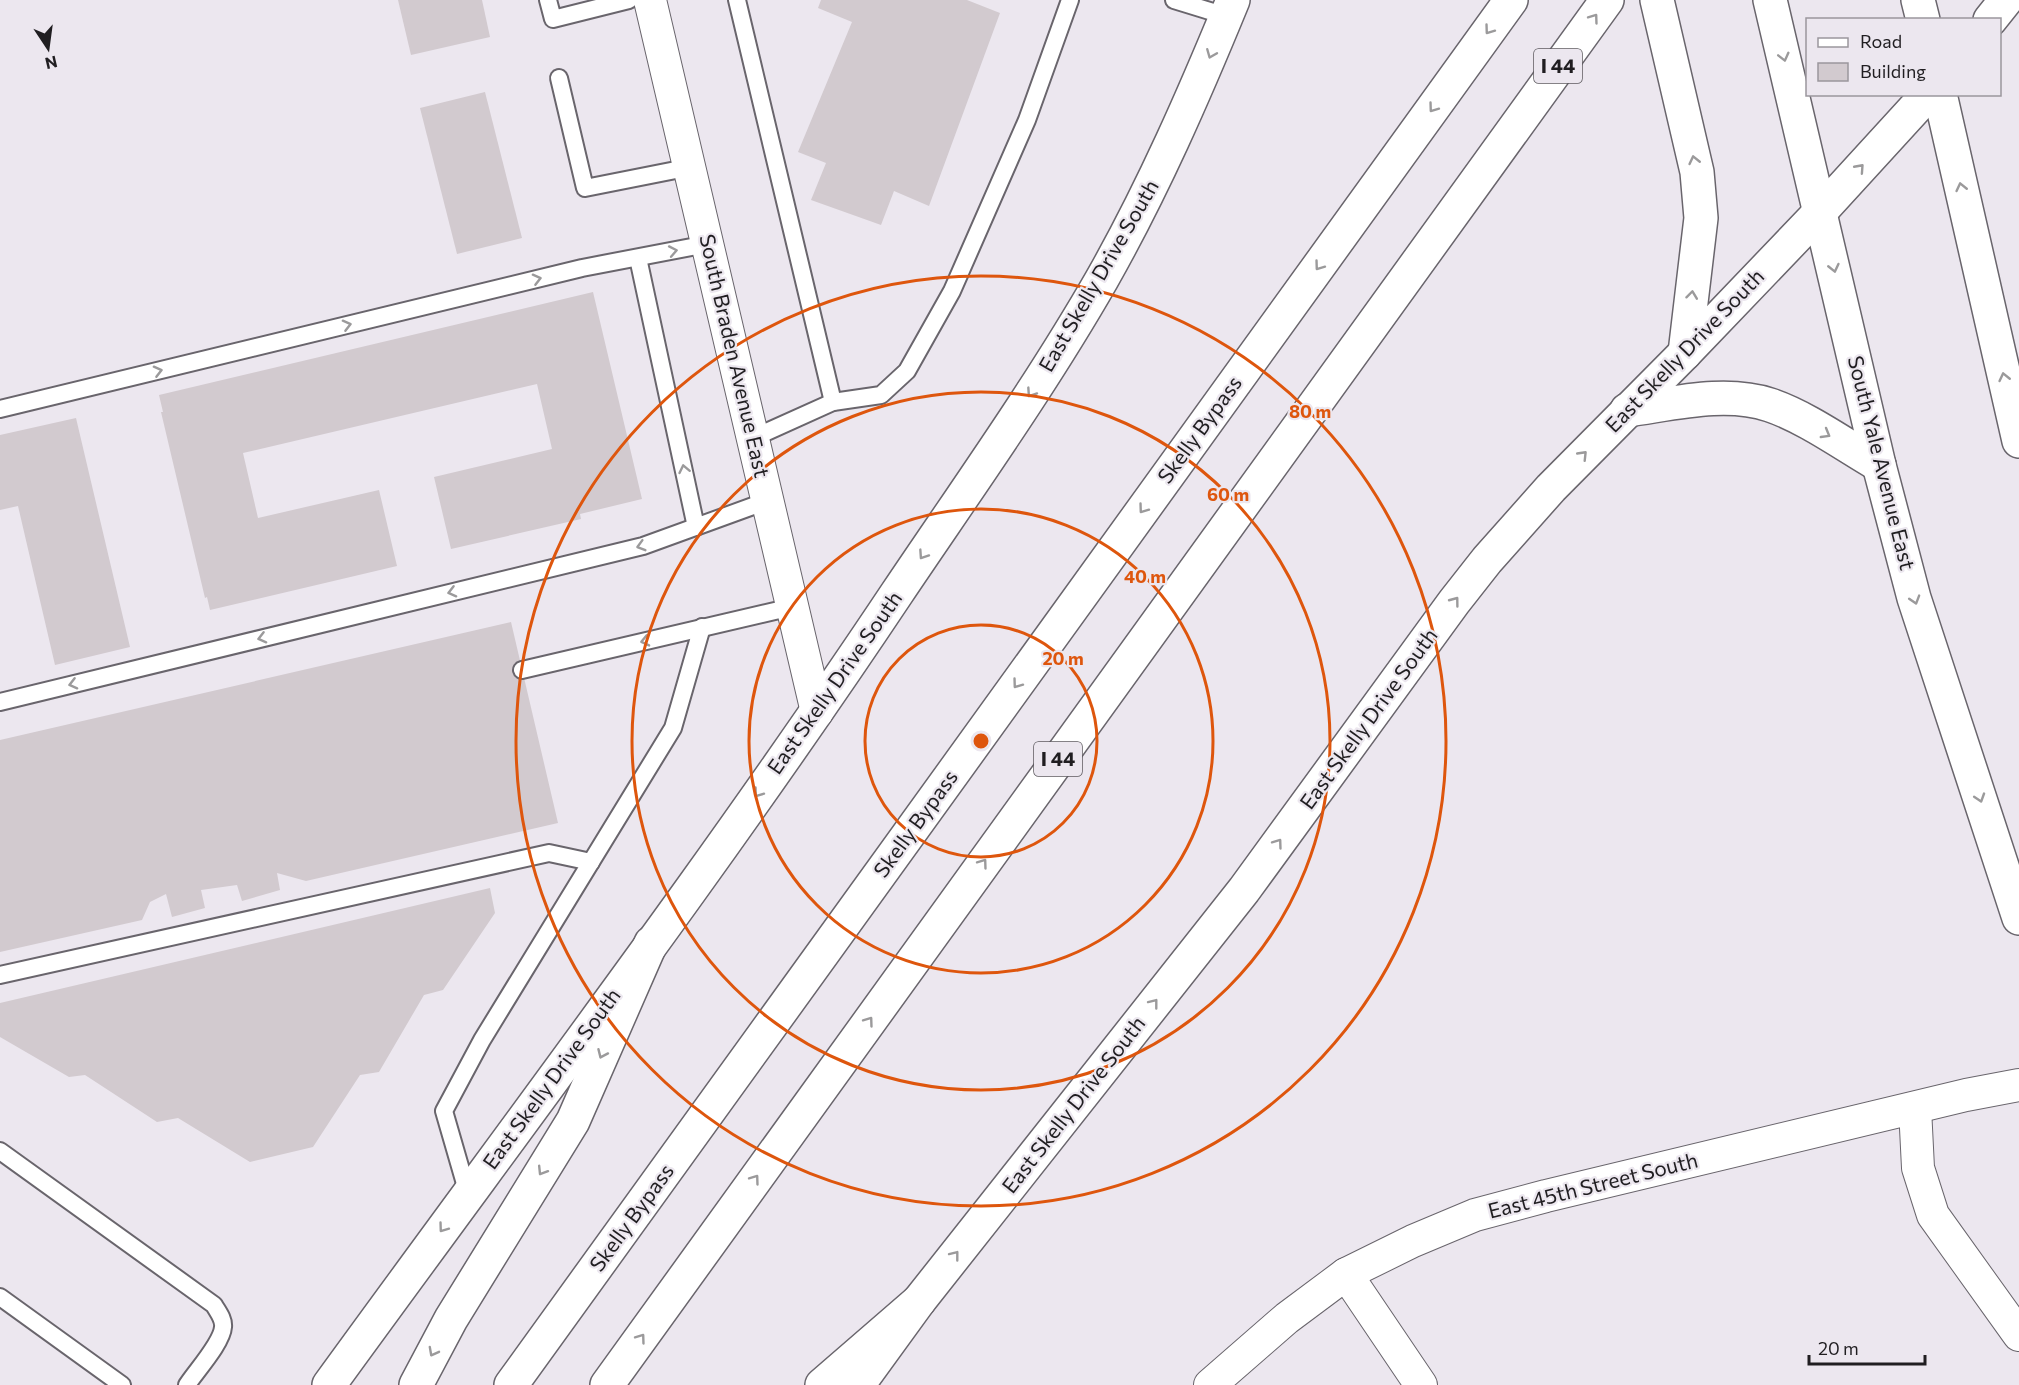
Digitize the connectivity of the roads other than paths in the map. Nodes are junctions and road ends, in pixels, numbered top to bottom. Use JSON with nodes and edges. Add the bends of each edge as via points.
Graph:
{"nodes":[{"id":1,"x":549,"y":0,"type":"edge"},
{"id":2,"x":629,"y":0,"type":"edge"},
{"id":3,"x":650,"y":0,"type":"edge"},
{"id":4,"x":737,"y":0,"type":"edge"},
{"id":5,"x":1070,"y":0,"type":"edge"},
{"id":6,"x":1174,"y":0,"type":"edge"},
{"id":7,"x":1511,"y":0,"type":"edge"},
{"id":8,"x":1607,"y":0,"type":"edge"},
{"id":9,"x":1657,"y":0,"type":"edge"},
{"id":10,"x":1770,"y":0,"type":"edge"},
{"id":11,"x":1918,"y":0,"type":"edge"},
{"id":12,"x":2006,"y":0,"type":"edge"},
{"id":13,"x":1230,"y":8,"type":"edge"},
{"id":14,"x":1922,"y":18,"type":"edge"},
{"id":15,"x":1992,"y":18,"type":"edge"},
{"id":16,"x":559,"y":78,"type":"dead end"},
{"id":17,"x":1926,"y":96,"type":"edge"},
{"id":18,"x":1940,"y":96,"type":"edge"},
{"id":19,"x":690,"y":167,"type":"junction"},
{"id":20,"x":1821,"y":211,"type":"junction"},
{"id":21,"x":707,"y":244,"type":"junction"},
{"id":22,"x":638,"y":258,"type":"junction"},
{"id":23,"x":1685,"y":353,"type":"junction"},
{"id":24,"x":833,"y":402,"type":"junction"},
{"id":25,"x":0,"y":409,"type":"edge"},
{"id":26,"x":1627,"y":410,"type":"junction"},
{"id":27,"x":753,"y":438,"type":"junction"},
{"id":28,"x":2019,"y":441,"type":"edge"},
{"id":29,"x":1879,"y":465,"type":"junction"},
{"id":30,"x":767,"y":501,"type":"junction"},
{"id":31,"x":696,"y":526,"type":"junction"},
{"id":32,"x":792,"y":607,"type":"junction"},
{"id":33,"x":702,"y":627,"type":"junction"},
{"id":34,"x":522,"y":670,"type":"dead end"},
{"id":35,"x":0,"y":702,"type":"edge"},
{"id":36,"x":817,"y":712,"type":"junction"},
{"id":37,"x":591,"y":862,"type":"junction"},
{"id":38,"x":2019,"y":918,"type":"edge"},
{"id":39,"x":651,"y":943,"type":"junction"},
{"id":40,"x":0,"y":975,"type":"edge"},
{"id":41,"x":2019,"y":1085,"type":"edge"},
{"id":42,"x":1916,"y":1108,"type":"junction"},
{"id":43,"x":0,"y":1151,"type":"edge"},
{"id":44,"x":468,"y":1194,"type":"junction"},
{"id":45,"x":1346,"y":1274,"type":"junction"},
{"id":46,"x":0,"y":1297,"type":"edge"},
{"id":47,"x":918,"y":1301,"type":"junction"},
{"id":48,"x":2019,"y":1335,"type":"edge"},
{"id":49,"x":122,"y":1385,"type":"edge"},
{"id":50,"x":187,"y":1385,"type":"edge"},
{"id":51,"x":329,"y":1385,"type":"edge"},
{"id":52,"x":416,"y":1385,"type":"edge"},
{"id":53,"x":511,"y":1385,"type":"edge"},
{"id":54,"x":607,"y":1385,"type":"edge"},
{"id":55,"x":822,"y":1385,"type":"edge"},
{"id":56,"x":858,"y":1385,"type":"edge"},
{"id":57,"x":1210,"y":1385,"type":"edge"},
{"id":58,"x":1421,"y":1385,"type":"edge"}],
"edges":[{"from":1,"to":2,"type":"lane","via":[[553,19]]},
{"from":3,"to":19,"type":"street","name":"South Braden Avenue East"},
{"from":4,"to":24,"type":"lane"},
{"from":5,"to":24,"type":"lane","via":[[1027,120],[952,291],[907,371],[881,394]]},
{"from":6,"to":13,"type":"lane"},
{"from":7,"to":53,"type":"main road","name":"Skelly Bypass","one_way":true},
{"from":54,"to":8,"type":"main road","number":"I 44","one_way":true},
{"from":23,"to":9,"type":"main road","one_way":true,"via":[[1701,218],[1697,172]]},
{"from":10,"to":20,"type":"main road","name":"South Yale Avenue East","one_way":true},
{"from":11,"to":14,"type":"main road"},
{"from":12,"to":15,"type":"main road"},
{"from":13,"to":36,"type":"main road","name":"East Skelly Drive South","one_way":true,"via":[[1153,183],[1101,279],[1048,367]]},
{"from":16,"to":19,"type":"lane","via":[[585,188]]},
{"from":20,"to":17,"type":"main road","name":"East Skelly Drive South","one_way":true},
{"from":28,"to":18,"type":"main road","one_way":true},
{"from":19,"to":21,"type":"street","name":"South Braden Avenue East"},
{"from":20,"to":23,"type":"main road","name":"East Skelly Drive South"},
{"from":20,"to":29,"type":"main road","name":"South Yale Avenue East","one_way":true},
{"from":22,"to":21,"type":"lane","one_way":true},
{"from":21,"to":27,"type":"street","name":"South Braden Avenue East"},
{"from":25,"to":22,"type":"lane","one_way":true,"via":[[570,271]]},
{"from":31,"to":22,"type":"lane","one_way":true},
{"from":23,"to":26,"type":"main road","name":"East Skelly Drive South"},
{"from":24,"to":27,"type":"lane"},
{"from":26,"to":29,"type":"main road","one_way":true,"via":[[1713,399],[1769,405]]},
{"from":47,"to":26,"type":"main road","name":"East Skelly Drive South","one_way":true,"via":[[1244,890],[1487,560]]},
{"from":27,"to":30,"type":"street","name":"South Braden Avenue East"},
{"from":29,"to":38,"type":"main road","name":"South Yale Avenue East","one_way":true,"via":[[1914,598]]},
{"from":30,"to":31,"type":"lane"},
{"from":30,"to":32,"type":"street","name":"South Braden Avenue East"},
{"from":31,"to":35,"type":"lane","one_way":true,"via":[[643,546]]},
{"from":32,"to":33,"type":"lane"},
{"from":32,"to":36,"type":"street","name":"South Braden Avenue East"},
{"from":33,"to":34,"type":"lane","one_way":true},
{"from":33,"to":37,"type":"lane","via":[[673,728]]},
{"from":36,"to":39,"type":"main road","name":"East Skelly Drive South","one_way":true},
{"from":37,"to":40,"type":"lane","via":[[549,853]]},
{"from":37,"to":44,"type":"lane","via":[[482,1040],[444,1111]]},
{"from":39,"to":44,"type":"main road","name":"East Skelly Drive South"},
{"from":39,"to":52,"type":"main road","one_way":true,"via":[[573,1121],[451,1319]]},
{"from":41,"to":42,"type":"street","name":"East 45th Street South"},
{"from":42,"to":45,"type":"street","name":"East 45th Street South","via":[[1475,1215]]},
{"from":42,"to":48,"type":"street","via":[[1918,1168],[1933,1215]]},
{"from":43,"to":50,"type":"lane","via":[[214,1305],[223,1326],[220,1338]]},
{"from":44,"to":51,"type":"main road","name":"East Skelly Drive South","one_way":true},
{"from":45,"to":57,"type":"street","name":"East 45th Street South","via":[[1287,1318]]},
{"from":45,"to":58,"type":"street"},
{"from":46,"to":49,"type":"lane"},
{"from":47,"to":55,"type":"main road"},
{"from":47,"to":56,"type":"main road","name":"East Skelly Drive South"}]}
